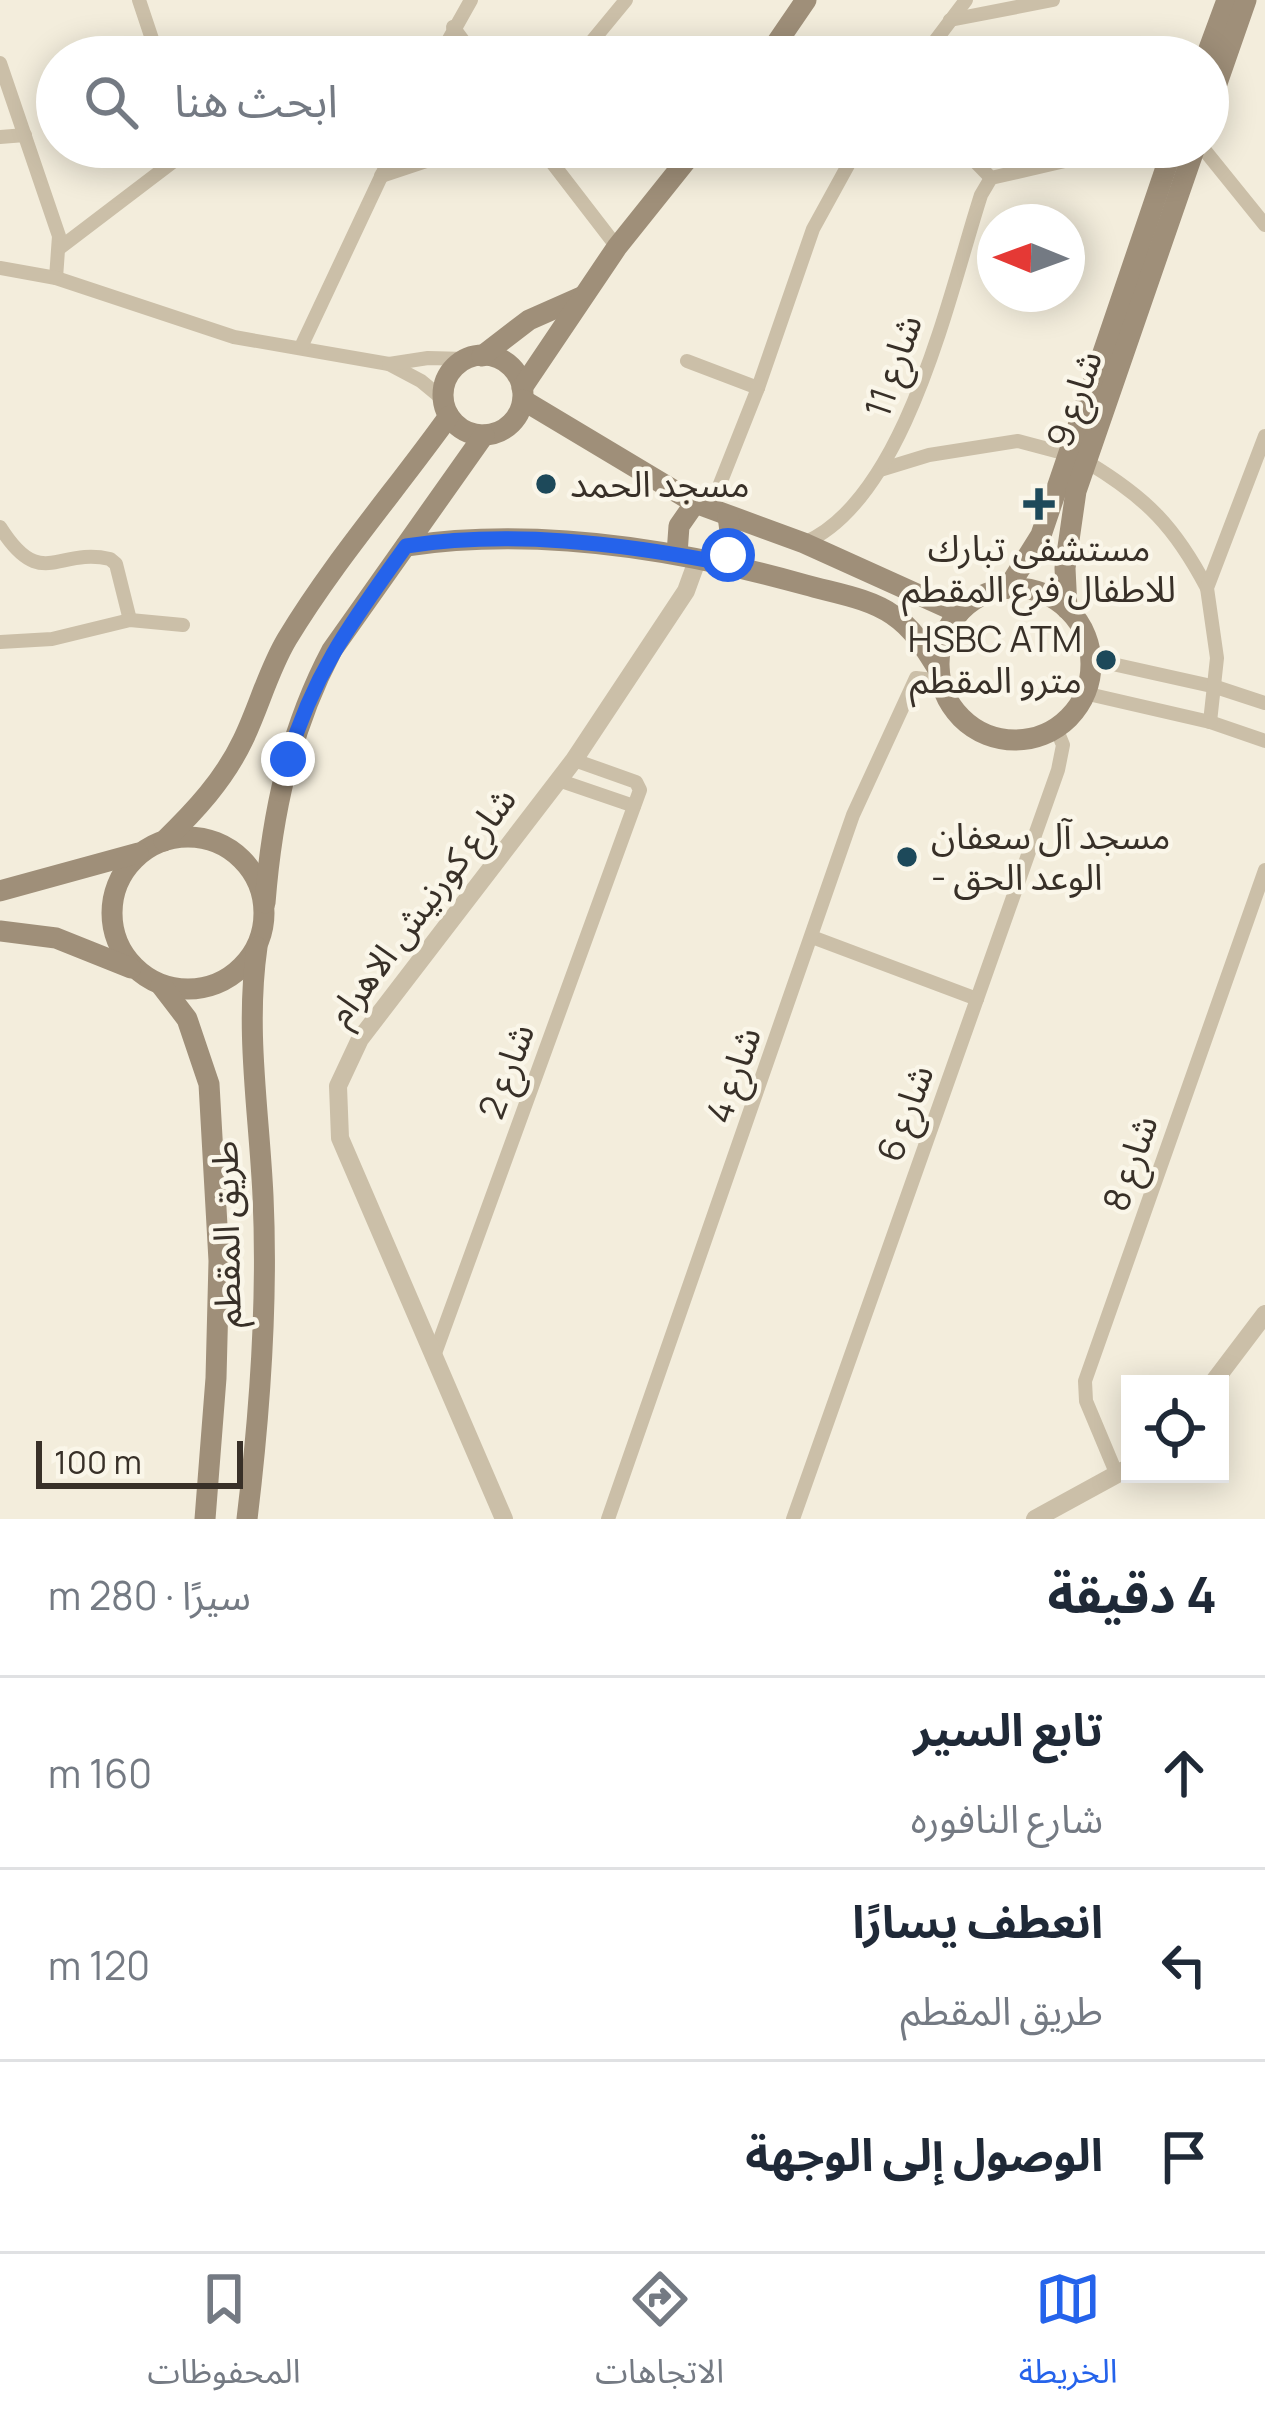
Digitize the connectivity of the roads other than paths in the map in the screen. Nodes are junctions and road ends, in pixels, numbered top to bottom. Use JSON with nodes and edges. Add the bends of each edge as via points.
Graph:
{"nodes":[{"id":1,"x":140,"y":0,"type":"edge"},
{"id":2,"x":471,"y":0,"type":"edge"},
{"id":3,"x":626,"y":0,"type":"edge"},
{"id":4,"x":806,"y":0,"type":"edge"},
{"id":5,"x":966,"y":0,"type":"edge"},
{"id":6,"x":1052,"y":0,"type":"edge"},
{"id":7,"x":1227,"y":0,"type":"edge"},
{"id":8,"x":1246,"y":0,"type":"edge"},
{"id":9,"x":950,"y":20,"type":"junction"},
{"id":10,"x":453,"y":27,"type":"junction"},
{"id":11,"x":151,"y":36,"type":"edge"},
{"id":12,"x":449,"y":36,"type":"edge"},
{"id":13,"x":460,"y":36,"type":"edge"},
{"id":14,"x":596,"y":36,"type":"edge"},
{"id":15,"x":781,"y":36,"type":"edge"},
{"id":16,"x":938,"y":36,"type":"edge"},
{"id":17,"x":1214,"y":36,"type":"edge"},
{"id":18,"x":1229,"y":49,"type":"edge"},
{"id":19,"x":0,"y":63,"type":"edge"},
{"id":20,"x":25,"y":135,"type":"junction"},
{"id":21,"x":0,"y":137,"type":"edge"},
{"id":22,"x":165,"y":168,"type":"edge"},
{"id":23,"x":385,"y":168,"type":"edge"},
{"id":24,"x":405,"y":168,"type":"edge"},
{"id":25,"x":556,"y":168,"type":"edge"},
{"id":26,"x":680,"y":168,"type":"edge"},
{"id":27,"x":845,"y":168,"type":"edge"},
{"id":28,"x":981,"y":168,"type":"edge"},
{"id":29,"x":1034,"y":168,"type":"edge"},
{"id":30,"x":1166,"y":168,"type":"edge"},
{"id":31,"x":1190,"y":168,"type":"edge"},
{"id":32,"x":1216,"y":168,"type":"edge"},
{"id":33,"x":381,"y":176,"type":"junction"},
{"id":34,"x":991,"y":178,"type":"junction"},
{"id":35,"x":1265,"y":225,"type":"edge"},
{"id":36,"x":617,"y":247,"type":"junction"},
{"id":37,"x":61,"y":248,"type":"junction"},
{"id":38,"x":0,"y":268,"type":"edge"},
{"id":39,"x":56,"y":278,"type":"junction"},
{"id":40,"x":582,"y":297,"type":"junction"},
{"id":41,"x":302,"y":347,"type":"junction"},
{"id":42,"x":474,"y":357,"type":"junction"},
{"id":43,"x":687,"y":361,"type":"dead end"},
{"id":44,"x":388,"y":364,"type":"junction"},
{"id":45,"x":758,"y":388,"type":"junction"},
{"id":46,"x":522,"y":394,"type":"junction"},
{"id":47,"x":447,"y":408,"type":"junction"},
{"id":48,"x":484,"y":435,"type":"junction"},
{"id":49,"x":1265,"y":436,"type":"edge"},
{"id":50,"x":1077,"y":458,"type":"junction"},
{"id":51,"x":880,"y":470,"type":"junction"},
{"id":52,"x":711,"y":509,"type":"junction"},
{"id":53,"x":0,"y":527,"type":"edge"},
{"id":54,"x":804,"y":543,"type":"junction"},
{"id":55,"x":406,"y":546,"type":"junction"},
{"id":56,"x":687,"y":556,"type":"junction"},
{"id":57,"x":722,"y":563,"type":"junction"},
{"id":58,"x":1008,"y":588,"type":"junction"},
{"id":59,"x":1207,"y":588,"type":"junction"},
{"id":60,"x":1067,"y":610,"type":"junction"},
{"id":61,"x":959,"y":613,"type":"junction"},
{"id":62,"x":130,"y":620,"type":"junction"},
{"id":63,"x":183,"y":625,"type":"dead end"},
{"id":64,"x":0,"y":642,"type":"edge"},
{"id":65,"x":1090,"y":659,"type":"junction"},
{"id":66,"x":940,"y":676,"type":"junction"},
{"id":67,"x":1216,"y":687,"type":"junction"},
{"id":68,"x":1084,"y":693,"type":"junction"},
{"id":69,"x":1265,"y":704,"type":"edge"},
{"id":70,"x":1210,"y":722,"type":"junction"},
{"id":71,"x":1056,"y":728,"type":"junction"},
{"id":72,"x":1265,"y":741,"type":"edge"},
{"id":73,"x":574,"y":760,"type":"junction"},
{"id":74,"x":558,"y":780,"type":"junction"},
{"id":75,"x":634,"y":806,"type":"junction"},
{"id":76,"x":154,"y":846,"type":"junction"},
{"id":77,"x":1265,"y":870,"type":"edge"},
{"id":78,"x":0,"y":890,"type":"edge"},
{"id":79,"x":265,"y":903,"type":"junction"},
{"id":80,"x":0,"y":932,"type":"edge"},
{"id":81,"x":812,"y":937,"type":"junction"},
{"id":82,"x":257,"y":947,"type":"junction"},
{"id":83,"x":140,"y":972,"type":"junction"},
{"id":84,"x":161,"y":985,"type":"junction"},
{"id":85,"x":977,"y":1000,"type":"junction"},
{"id":86,"x":1265,"y":1314,"type":"edge"},
{"id":87,"x":434,"y":1355,"type":"junction"},
{"id":88,"x":1219,"y":1375,"type":"edge"},
{"id":89,"x":1121,"y":1467,"type":"edge"},
{"id":90,"x":1121,"y":1472,"type":"edge"},
{"id":91,"x":205,"y":1519,"type":"edge"},
{"id":92,"x":248,"y":1519,"type":"edge"},
{"id":93,"x":504,"y":1519,"type":"edge"},
{"id":94,"x":608,"y":1519,"type":"edge"},
{"id":95,"x":793,"y":1519,"type":"edge"},
{"id":96,"x":1035,"y":1519,"type":"edge"}],
"edges":[{"from":1,"to":11,"type":"street"},
{"from":2,"to":10,"type":"street"},
{"from":3,"to":14,"type":"street"},
{"from":4,"to":15,"type":"main road"},
{"from":5,"to":9,"type":"street"},
{"from":6,"to":9,"type":"street"},
{"from":7,"to":17,"type":"main road"},
{"from":8,"to":18,"type":"main road"},
{"from":9,"to":16,"type":"street"},
{"from":10,"to":12,"type":"street"},
{"from":10,"to":13,"type":"street"},
{"from":19,"to":20,"type":"street"},
{"from":20,"to":21,"type":"street"},
{"from":20,"to":37,"type":"street"},
{"from":22,"to":37,"type":"street"},
{"from":23,"to":33,"type":"street"},
{"from":24,"to":33,"type":"street"},
{"from":25,"to":36,"type":"street"},
{"from":26,"to":36,"type":"main road"},
{"from":27,"to":45,"type":"street","via":[[813,230]]},
{"from":28,"to":34,"type":"street"},
{"from":29,"to":34,"type":"street"},
{"from":30,"to":50,"type":"main road","name":"شارع 9"},
{"from":31,"to":50,"type":"main road","name":"شارع 9"},
{"from":32,"to":35,"type":"street"},
{"from":33,"to":41,"type":"street"},
{"from":34,"to":51,"type":"street","name":"شارع 11","via":[[905,428]]},
{"from":36,"to":40,"type":"main road"},
{"from":37,"to":39,"type":"street"},
{"from":38,"to":39,"type":"street"},
{"from":39,"to":41,"type":"street","via":[[234,338]]},
{"from":40,"to":42,"type":"main road"},
{"from":40,"to":46,"type":"main road"},
{"from":41,"to":44,"type":"street"},
{"from":42,"to":44,"type":"street"},
{"from":42,"to":46,"type":"main road","via":[[512,367]]},
{"from":42,"to":47,"type":"main road","via":[[449,376]]},
{"from":43,"to":45,"type":"street"},
{"from":44,"to":47,"type":"street","via":[[421,381]]},
{"from":45,"to":52,"type":"street"},
{"from":46,"to":48,"type":"main road","via":[[513,422]]},
{"from":46,"to":52,"type":"main road"},
{"from":47,"to":48,"type":"main road","via":[[460,428]]},
{"from":47,"to":76,"type":"main road","via":[[291,633],[221,778]]},
{"from":48,"to":55,"type":"main road"},
{"from":49,"to":59,"type":"street"},
{"from":50,"to":51,"type":"street","via":[[1018,441]]},
{"from":50,"to":58,"type":"main road","name":"شارع 9"},
{"from":50,"to":59,"type":"street","via":[[1144,499],[1171,526]]},
{"from":50,"to":60,"type":"main road","name":"شارع 9"},
{"from":51,"to":54,"type":"street","name":"شارع 11","via":[[832,527]]},
{"from":52,"to":54,"type":"main road"},
{"from":52,"to":56,"type":"main road","via":[[679,526]]},
{"from":52,"to":57,"type":"main road","via":[[732,545]]},
{"from":53,"to":62,"type":"street","via":[[14,550],[37,562],[110,559]]},
{"from":54,"to":61,"type":"main road"},
{"from":55,"to":56,"type":"main road","via":[[491,538]]},
{"from":55,"to":79,"type":"main road","via":[[313,686],[280,794]]},
{"from":56,"to":57,"type":"main road"},
{"from":56,"to":73,"type":"street","name":"شارع كورنيش الاهرام","via":[[686,591]]},
{"from":57,"to":66,"type":"main road","via":[[878,605],[907,626]]},
{"from":58,"to":60,"type":"main road","via":[[1034,590]]},
{"from":58,"to":61,"type":"main road"},
{"from":59,"to":67,"type":"street"},
{"from":60,"to":65,"type":"main road"},
{"from":61,"to":66,"type":"main road","via":[[941,646]]},
{"from":62,"to":63,"type":"street"},
{"from":62,"to":64,"type":"street"},
{"from":65,"to":67,"type":"street"},
{"from":65,"to":68,"type":"main road"},
{"from":66,"to":71,"type":"main road","via":[[953,708],[986,735],[1015,740]]},
{"from":66,"to":81,"type":"street","name":"شارع 4","via":[[916,678],[904,698]]},
{"from":67,"to":69,"type":"street"},
{"from":67,"to":70,"type":"street"},
{"from":68,"to":70,"type":"street"},
{"from":68,"to":71,"type":"main road"},
{"from":70,"to":72,"type":"street"},
{"from":71,"to":85,"type":"street","name":"شارع 6","via":[[1063,745],[1058,770]]},
{"from":73,"to":74,"type":"street","name":"شارع كورنيش الاهرام"},
{"from":73,"to":75,"type":"street","via":[[636,782]]},
{"from":74,"to":75,"type":"street"},
{"from":74,"to":87,"type":"street","name":"شارع كورنيش الاهرام","via":[[359,1039],[338,1086],[340,1138]]},
{"from":75,"to":87,"type":"street","name":"شارع 2"},
{"from":76,"to":78,"type":"main road"},
{"from":76,"to":79,"type":"main road","via":[[208,839],[229,848]]},
{"from":76,"to":83,"type":"main road","via":[[119,882],[112,920]]},
{"from":77,"to":89,"type":"street","name":"شارع 8","via":[[1085,1381],[1086,1401]]},
{"from":79,"to":82,"type":"main road"},
{"from":80,"to":83,"type":"main road","via":[[74,943]]},
{"from":81,"to":85,"type":"street"},
{"from":81,"to":94,"type":"street","name":"شارع 4"},
{"from":82,"to":84,"type":"main road","via":[[244,966],[206,988]]},
{"from":82,"to":92,"type":"main road","name":"طريق المقطم","via":[[250,1037],[263,1286]]},
{"from":83,"to":84,"type":"main road"},
{"from":84,"to":91,"type":"main road","name":"طريق المقطم","via":[[187,1019],[208,1084],[218,1203]]},
{"from":85,"to":95,"type":"street","name":"شارع 6"},
{"from":86,"to":88,"type":"street"},
{"from":87,"to":93,"type":"street","name":"شارع كورنيش الاهرام"},
{"from":90,"to":96,"type":"street"}]}
